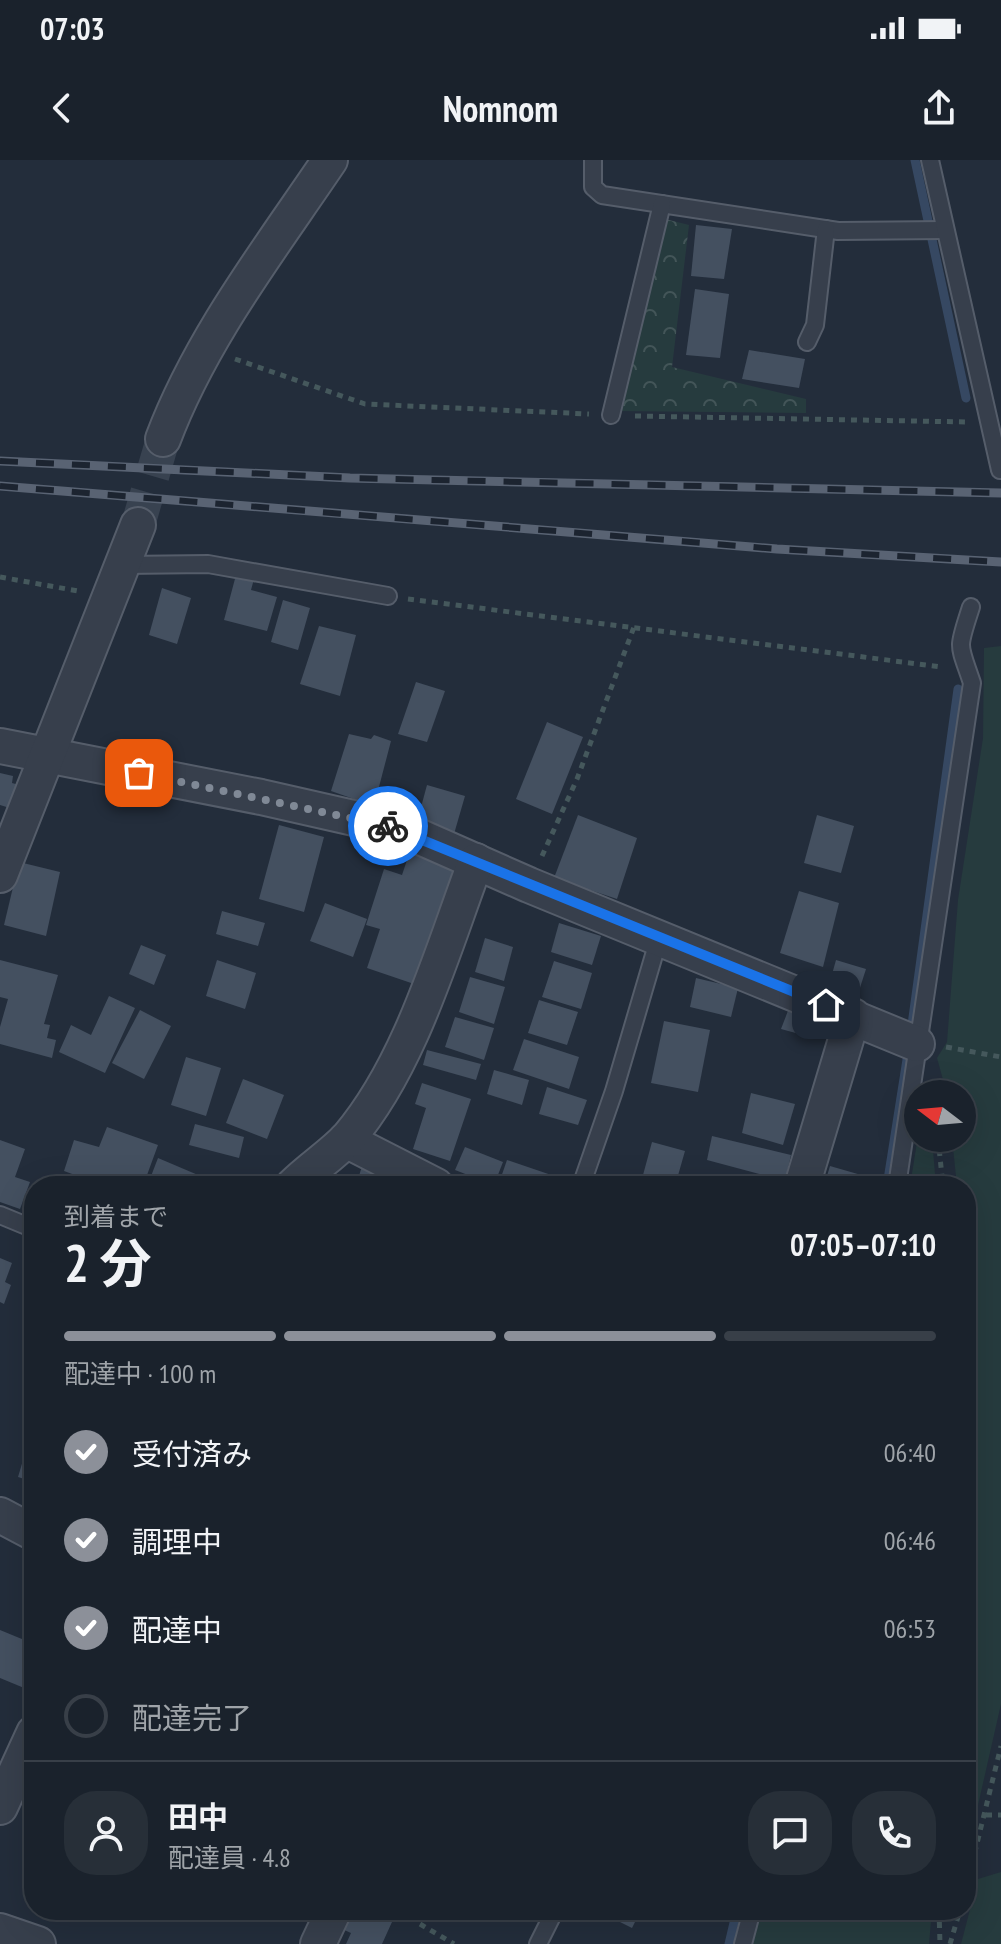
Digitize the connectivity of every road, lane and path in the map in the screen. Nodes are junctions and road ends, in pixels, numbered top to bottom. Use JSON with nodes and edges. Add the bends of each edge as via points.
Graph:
{"nodes":[{"id":1,"x":330,"y":160,"type":"edge"},
{"id":2,"x":593,"y":160,"type":"edge"},
{"id":3,"x":930,"y":160,"type":"edge"},
{"id":4,"x":662,"y":204,"type":"junction"},
{"id":5,"x":826,"y":229,"type":"junction"},
{"id":6,"x":945,"y":230,"type":"junction"},
{"id":7,"x":807,"y":342,"type":"dead end"},
{"id":8,"x":611,"y":415,"type":"dead end"},
{"id":9,"x":163,"y":439,"type":"tunnel mouth"},
{"id":10,"x":1000,"y":470,"type":"edge"},
{"id":11,"x":138,"y":525,"type":"tunnel mouth"},
{"id":12,"x":123,"y":565,"type":"junction"},
{"id":13,"x":0,"y":577,"type":"edge"},
{"id":14,"x":388,"y":596,"type":"joint"},
{"id":15,"x":111,"y":597,"type":"junction"},
{"id":16,"x":971,"y":607,"type":"dead end"},
{"id":17,"x":634,"y":627,"type":"junction"},
{"id":18,"x":961,"y":660,"type":"junction"},
{"id":19,"x":0,"y":746,"type":"edge"},
{"id":20,"x":47,"y":755,"type":"junction"},
{"id":21,"x":476,"y":861,"type":"junction"},
{"id":22,"x":0,"y":875,"type":"edge"},
{"id":23,"x":529,"y":885,"type":"junction"},
{"id":24,"x":659,"y":938,"type":"junction"},
{"id":25,"x":853,"y":1016,"type":"junction"},
{"id":26,"x":928,"y":1045,"type":"junction"},
{"id":27,"x":1001,"y":1057,"type":"edge"},
{"id":28,"x":346,"y":1140,"type":"junction"},
{"id":29,"x":939,"y":1152,"type":"edge"},
{"id":30,"x":305,"y":1176,"type":"edge"},
{"id":31,"x":416,"y":1176,"type":"edge"},
{"id":32,"x":584,"y":1176,"type":"edge"},
{"id":33,"x":805,"y":1176,"type":"edge"},
{"id":34,"x":899,"y":1176,"type":"edge"},
{"id":35,"x":942,"y":1176,"type":"edge"},
{"id":36,"x":0,"y":1215,"type":"edge"},
{"id":37,"x":24,"y":1225,"type":"edge"},
{"id":38,"x":0,"y":1515,"type":"edge"},
{"id":39,"x":24,"y":1528,"type":"edge"},
{"id":40,"x":1001,"y":1746,"type":"edge"},
{"id":41,"x":24,"y":1755,"type":"edge"},
{"id":42,"x":0,"y":1807,"type":"edge"},
{"id":43,"x":986,"y":1815,"type":"junction"},
{"id":44,"x":1001,"y":1815,"type":"edge"},
{"id":45,"x":976,"y":1852,"type":"edge"},
{"id":46,"x":329,"y":1920,"type":"edge"},
{"id":47,"x":550,"y":1920,"type":"edge"},
{"id":48,"x":749,"y":1920,"type":"edge"},
{"id":49,"x":939,"y":1920,"type":"edge"},
{"id":50,"x":957,"y":1920,"type":"edge"},
{"id":51,"x":420,"y":1924,"type":"dead end"},
{"id":52,"x":0,"y":1931,"type":"edge"},
{"id":53,"x":38,"y":1944,"type":"edge"},
{"id":54,"x":318,"y":1944,"type":"edge"},
{"id":55,"x":454,"y":1944,"type":"edge"},
{"id":56,"x":538,"y":1944,"type":"edge"},
{"id":57,"x":743,"y":1944,"type":"edge"},
{"id":58,"x":940,"y":1944,"type":"edge"},
{"id":59,"x":950,"y":1944,"type":"edge"}],
"edges":[{"from":1,"to":9,"type":"street","via":[[220,325]]},
{"from":2,"to":4,"type":"lane","via":[[593,187],[602,195]]},
{"from":3,"to":6,"type":"lane"},
{"from":4,"to":5,"type":"lane"},
{"from":4,"to":8,"type":"lane"},
{"from":5,"to":6,"type":"lane"},
{"from":5,"to":7,"type":"lane","via":[[815,325]]},
{"from":6,"to":10,"type":"lane"},
{"from":11,"to":12,"type":"street"},
{"from":12,"to":14,"type":"lane","via":[[208,564]]},
{"from":12,"to":15,"type":"street"},
{"from":13,"to":15,"type":"path"},
{"from":14,"to":17,"type":"path"},
{"from":15,"to":20,"type":"street"},
{"from":16,"to":18,"type":"lane","via":[[959,645]]},
{"from":17,"to":18,"type":"path","via":[[941,667]]},
{"from":17,"to":23,"type":"path","via":[[577,779]]},
{"from":18,"to":26,"type":"lane","via":[[972,683]]},
{"from":19,"to":20,"type":"street"},
{"from":20,"to":21,"type":"street","via":[[402,829]]},
{"from":20,"to":22,"type":"street"},
{"from":21,"to":23,"type":"street"},
{"from":21,"to":28,"type":"street","via":[[405,1044]]},
{"from":23,"to":24,"type":"street"},
{"from":24,"to":25,"type":"street"},
{"from":24,"to":32,"type":"lane"},
{"from":25,"to":26,"type":"street"},
{"from":25,"to":33,"type":"street"},
{"from":26,"to":27,"type":"path"},
{"from":26,"to":34,"type":"lane"},
{"from":28,"to":30,"type":"street"},
{"from":28,"to":31,"type":"street"},
{"from":29,"to":35,"type":"path"},
{"from":36,"to":37,"type":"lane"},
{"from":38,"to":39,"type":"street"},
{"from":40,"to":43,"type":"path"},
{"from":41,"to":42,"type":"street"},
{"from":43,"to":44,"type":"path"},
{"from":43,"to":45,"type":"path"},
{"from":46,"to":54,"type":"street"},
{"from":47,"to":56,"type":"lane"},
{"from":48,"to":57,"type":"lane"},
{"from":49,"to":58,"type":"path"},
{"from":50,"to":59,"type":"path"},
{"from":51,"to":55,"type":"path"},
{"from":52,"to":53,"type":"street"}]}
